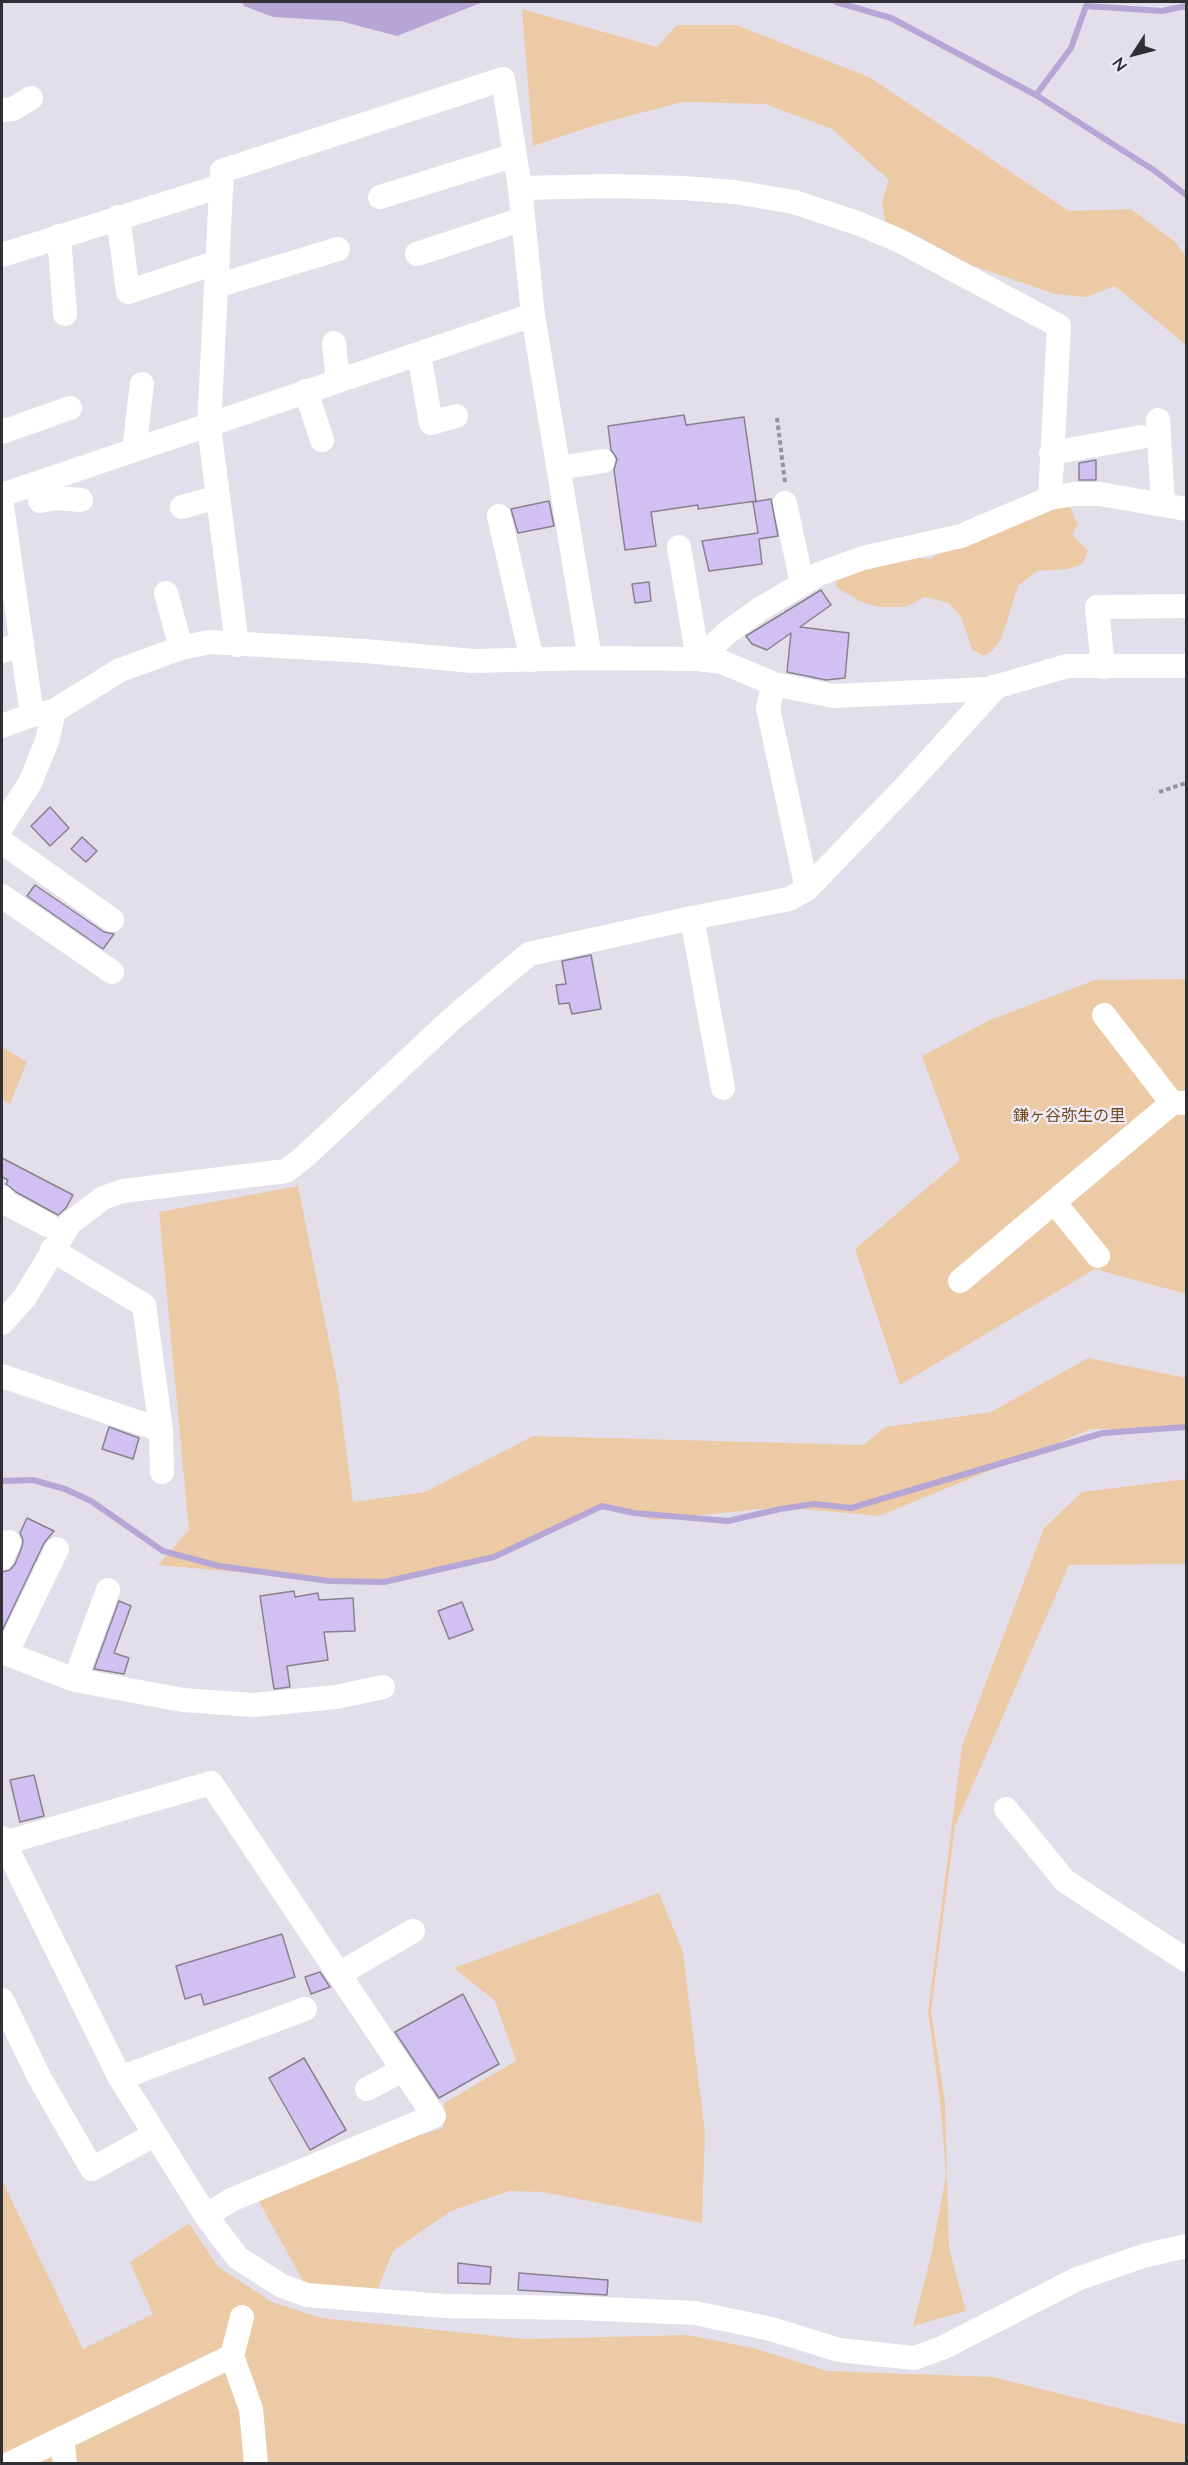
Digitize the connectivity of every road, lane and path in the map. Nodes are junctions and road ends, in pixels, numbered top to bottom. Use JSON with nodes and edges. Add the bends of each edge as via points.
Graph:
{"nodes":[{"id":1,"x":31,"y":98,"type":"dead end"},
{"id":2,"x":2,"y":110,"type":"edge"},
{"id":3,"x":515,"y":155,"type":"junction"},
{"id":4,"x":221,"y":186,"type":"junction"},
{"id":5,"x":520,"y":188,"type":"junction"},
{"id":6,"x":380,"y":197,"type":"dead end"},
{"id":7,"x":118,"y":217,"type":"junction"},
{"id":8,"x":523,"y":219,"type":"junction"},
{"id":9,"x":59,"y":236,"type":"junction"},
{"id":10,"x":338,"y":249,"type":"dead end"},
{"id":11,"x":417,"y":254,"type":"dead end"},
{"id":12,"x":2,"y":255,"type":"edge"},
{"id":13,"x":218,"y":262,"type":"junction"},
{"id":14,"x":216,"y":286,"type":"junction"},
{"id":15,"x":65,"y":314,"type":"dead end"},
{"id":16,"x":533,"y":315,"type":"junction"},
{"id":17,"x":334,"y":343,"type":"dead end"},
{"id":18,"x":419,"y":354,"type":"junction"},
{"id":19,"x":338,"y":381,"type":"junction"},
{"id":20,"x":142,"y":384,"type":"dead end"},
{"id":21,"x":306,"y":392,"type":"junction"},
{"id":22,"x":70,"y":408,"type":"dead end"},
{"id":23,"x":456,"y":416,"type":"dead end"},
{"id":24,"x":777,"y":418,"type":"dead end"},
{"id":25,"x":1158,"y":420,"type":"dead end"},
{"id":26,"x":209,"y":426,"type":"junction"},
{"id":27,"x":2,"y":432,"type":"edge"},
{"id":28,"x":1141,"y":437,"type":"dead end"},
{"id":29,"x":322,"y":440,"type":"dead end"},
{"id":30,"x":134,"y":450,"type":"junction"},
{"id":31,"x":1051,"y":453,"type":"junction"},
{"id":32,"x":603,"y":461,"type":"dead end"},
{"id":33,"x":559,"y":468,"type":"junction"},
{"id":34,"x":48,"y":492,"type":"junction"},
{"id":35,"x":2,"y":495,"type":"edge"},
{"id":36,"x":218,"y":497,"type":"junction"},
{"id":37,"x":1050,"y":498,"type":"junction"},
{"id":38,"x":81,"y":500,"type":"dead end"},
{"id":39,"x":785,"y":503,"type":"joint"},
{"id":40,"x":1162,"y":503,"type":"junction"},
{"id":41,"x":2,"y":506,"type":"edge"},
{"id":42,"x":182,"y":507,"type":"dead end"},
{"id":43,"x":1186,"y":509,"type":"edge"},
{"id":44,"x":499,"y":516,"type":"dead end"},
{"id":45,"x":679,"y":547,"type":"dead end"},
{"id":46,"x":802,"y":583,"type":"junction"},
{"id":47,"x":166,"y":593,"type":"dead end"},
{"id":48,"x":1186,"y":606,"type":"edge"},
{"id":49,"x":237,"y":645,"type":"junction"},
{"id":50,"x":12,"y":647,"type":"edge"},
{"id":51,"x":181,"y":648,"type":"junction"},
{"id":52,"x":590,"y":658,"type":"junction"},
{"id":53,"x":698,"y":659,"type":"junction"},
{"id":54,"x":531,"y":660,"type":"junction"},
{"id":55,"x":1186,"y":666,"type":"edge"},
{"id":56,"x":1103,"y":667,"type":"junction"},
{"id":57,"x":774,"y":684,"type":"junction"},
{"id":58,"x":997,"y":686,"type":"junction"},
{"id":59,"x":43,"y":713,"type":"junction"},
{"id":60,"x":2,"y":726,"type":"edge"},
{"id":61,"x":1186,"y":783,"type":"edge"},
{"id":62,"x":1159,"y":792,"type":"dead end"},
{"id":63,"x":2,"y":826,"type":"edge"},
{"id":64,"x":2,"y":842,"type":"edge"},
{"id":65,"x":807,"y":889,"type":"junction"},
{"id":66,"x":2,"y":896,"type":"edge"},
{"id":67,"x":692,"y":918,"type":"junction"},
{"id":68,"x":112,"y":920,"type":"dead end"},
{"id":69,"x":112,"y":972,"type":"dead end"},
{"id":70,"x":1104,"y":1015,"type":"dead end"},
{"id":71,"x":723,"y":1088,"type":"dead end"},
{"id":72,"x":1179,"y":1103,"type":"edge"},
{"id":73,"x":2,"y":1197,"type":"edge"},
{"id":74,"x":1054,"y":1202,"type":"junction"},
{"id":75,"x":48,"y":1225,"type":"dead end"},
{"id":76,"x":52,"y":1250,"type":"junction"},
{"id":77,"x":1098,"y":1256,"type":"dead end"},
{"id":78,"x":960,"y":1281,"type":"dead end"},
{"id":79,"x":2,"y":1323,"type":"edge"},
{"id":80,"x":2,"y":1376,"type":"edge"},
{"id":81,"x":161,"y":1430,"type":"junction"},
{"id":82,"x":162,"y":1472,"type":"dead end"},
{"id":83,"x":57,"y":1549,"type":"dead end"},
{"id":84,"x":108,"y":1590,"type":"dead end"},
{"id":85,"x":4,"y":1653,"type":"edge"},
{"id":86,"x":75,"y":1680,"type":"junction"},
{"id":87,"x":383,"y":1687,"type":"dead end"},
{"id":88,"x":1006,"y":1809,"type":"dead end"},
{"id":89,"x":3,"y":1841,"type":"edge"},
{"id":90,"x":412,"y":1931,"type":"dead end"},
{"id":91,"x":1186,"y":1960,"type":"edge"},
{"id":92,"x":339,"y":1974,"type":"junction"},
{"id":93,"x":2,"y":2000,"type":"edge"},
{"id":94,"x":305,"y":2010,"type":"dead end"},
{"id":95,"x":403,"y":2070,"type":"junction"},
{"id":96,"x":120,"y":2078,"type":"junction"},
{"id":97,"x":368,"y":2089,"type":"dead end"},
{"id":98,"x":154,"y":2135,"type":"junction"},
{"id":99,"x":206,"y":2216,"type":"junction"},
{"id":100,"x":1186,"y":2246,"type":"edge"},
{"id":101,"x":242,"y":2316,"type":"dead end"},
{"id":102,"x":232,"y":2356,"type":"junction"},
{"id":103,"x":62,"y":2438,"type":"junction"},
{"id":104,"x":9,"y":2463,"type":"edge"},
{"id":105,"x":65,"y":2463,"type":"edge"},
{"id":106,"x":256,"y":2463,"type":"edge"}],
"edges":[{"from":1,"to":2,"type":"street","via":[[13,109]]},
{"from":3,"to":4,"type":"street","via":[[503,79],[222,171]]},
{"from":3,"to":5,"type":"street"},
{"from":3,"to":6,"type":"street"},
{"from":4,"to":7,"type":"street"},
{"from":4,"to":13,"type":"street"},
{"from":5,"to":8,"type":"street"},
{"from":5,"to":31,"type":"street","via":[[610,186],[735,192],[794,202],[900,241],[1059,326]]},
{"from":7,"to":9,"type":"street"},
{"from":7,"to":13,"type":"street","via":[[128,292]]},
{"from":8,"to":11,"type":"street"},
{"from":8,"to":16,"type":"street"},
{"from":9,"to":12,"type":"street"},
{"from":9,"to":15,"type":"street"},
{"from":10,"to":14,"type":"street"},
{"from":13,"to":14,"type":"street"},
{"from":14,"to":26,"type":"street"},
{"from":16,"to":18,"type":"street"},
{"from":16,"to":33,"type":"street"},
{"from":17,"to":19,"type":"street"},
{"from":18,"to":19,"type":"street"},
{"from":18,"to":23,"type":"street","via":[[431,423]]},
{"from":19,"to":21,"type":"street"},
{"from":20,"to":30,"type":"street"},
{"from":21,"to":26,"type":"street"},
{"from":21,"to":29,"type":"street"},
{"from":22,"to":27,"type":"street"},
{"from":24,"to":39,"type":"path"},
{"from":25,"to":40,"type":"street"},
{"from":26,"to":30,"type":"street"},
{"from":26,"to":36,"type":"street"},
{"from":28,"to":31,"type":"street"},
{"from":30,"to":34,"type":"street"},
{"from":31,"to":37,"type":"street"},
{"from":32,"to":33,"type":"street"},
{"from":33,"to":52,"type":"street"},
{"from":34,"to":35,"type":"street"},
{"from":34,"to":38,"type":"street"},
{"from":36,"to":42,"type":"street"},
{"from":36,"to":49,"type":"street"},
{"from":37,"to":40,"type":"street","via":[[1100,494]]},
{"from":37,"to":46,"type":"street","via":[[961,536],[863,558]]},
{"from":39,"to":46,"type":"street"},
{"from":40,"to":43,"type":"street"},
{"from":41,"to":50,"type":"street"},
{"from":44,"to":54,"type":"street"},
{"from":45,"to":53,"type":"street"},
{"from":46,"to":53,"type":"street","via":[[728,632]]},
{"from":47,"to":51,"type":"street"},
{"from":48,"to":56,"type":"street","via":[[1097,607]]},
{"from":49,"to":51,"type":"street","via":[[209,642]]},
{"from":49,"to":54,"type":"street","via":[[473,661]]},
{"from":50,"to":59,"type":"street"},
{"from":51,"to":59,"type":"street","via":[[120,670]]},
{"from":52,"to":53,"type":"street"},
{"from":52,"to":54,"type":"street"},
{"from":53,"to":57,"type":"street","via":[[722,662]]},
{"from":55,"to":56,"type":"street"},
{"from":56,"to":58,"type":"street","via":[[1067,666]]},
{"from":57,"to":58,"type":"street","via":[[833,696]]},
{"from":57,"to":65,"type":"street","via":[[768,708]]},
{"from":58,"to":65,"type":"street"},
{"from":59,"to":60,"type":"street"},
{"from":59,"to":63,"type":"street","via":[[47,741],[30,783]]},
{"from":61,"to":62,"type":"path"},
{"from":64,"to":68,"type":"street"},
{"from":65,"to":67,"type":"street","via":[[789,899]]},
{"from":66,"to":69,"type":"street"},
{"from":67,"to":71,"type":"street"},
{"from":67,"to":76,"type":"street","via":[[529,954],[286,1171],[123,1191],[102,1198],[70,1223]]},
{"from":70,"to":72,"type":"street"},
{"from":72,"to":74,"type":"street"},
{"from":73,"to":75,"type":"street","via":[[6,1203]]},
{"from":74,"to":77,"type":"street"},
{"from":74,"to":78,"type":"street"},
{"from":76,"to":79,"type":"street","via":[[25,1297]]},
{"from":76,"to":81,"type":"street","via":[[144,1305]]},
{"from":80,"to":81,"type":"street"},
{"from":81,"to":82,"type":"street"},
{"from":83,"to":85,"type":"street"},
{"from":84,"to":86,"type":"street"},
{"from":85,"to":86,"type":"street"},
{"from":86,"to":87,"type":"street","via":[[183,1700],[253,1705],[336,1697]]},
{"from":88,"to":91,"type":"street","via":[[1065,1881]]},
{"from":89,"to":92,"type":"street","via":[[211,1783]]},
{"from":89,"to":96,"type":"street"},
{"from":90,"to":92,"type":"street"},
{"from":92,"to":95,"type":"street"},
{"from":93,"to":98,"type":"street","via":[[39,2077],[92,2169]]},
{"from":94,"to":96,"type":"street"},
{"from":95,"to":97,"type":"street"},
{"from":95,"to":99,"type":"street","via":[[434,2116],[231,2200]]},
{"from":96,"to":98,"type":"street"},
{"from":98,"to":99,"type":"street"},
{"from":99,"to":100,"type":"street","via":[[238,2258],[282,2286],[307,2295],[444,2306],[695,2313],[771,2329],[839,2350],[914,2358],[942,2348],[1077,2279]]},
{"from":101,"to":102,"type":"street"},
{"from":102,"to":103,"type":"street"},
{"from":102,"to":106,"type":"street","via":[[251,2409]]},
{"from":103,"to":104,"type":"street"},
{"from":103,"to":105,"type":"street"}]}
